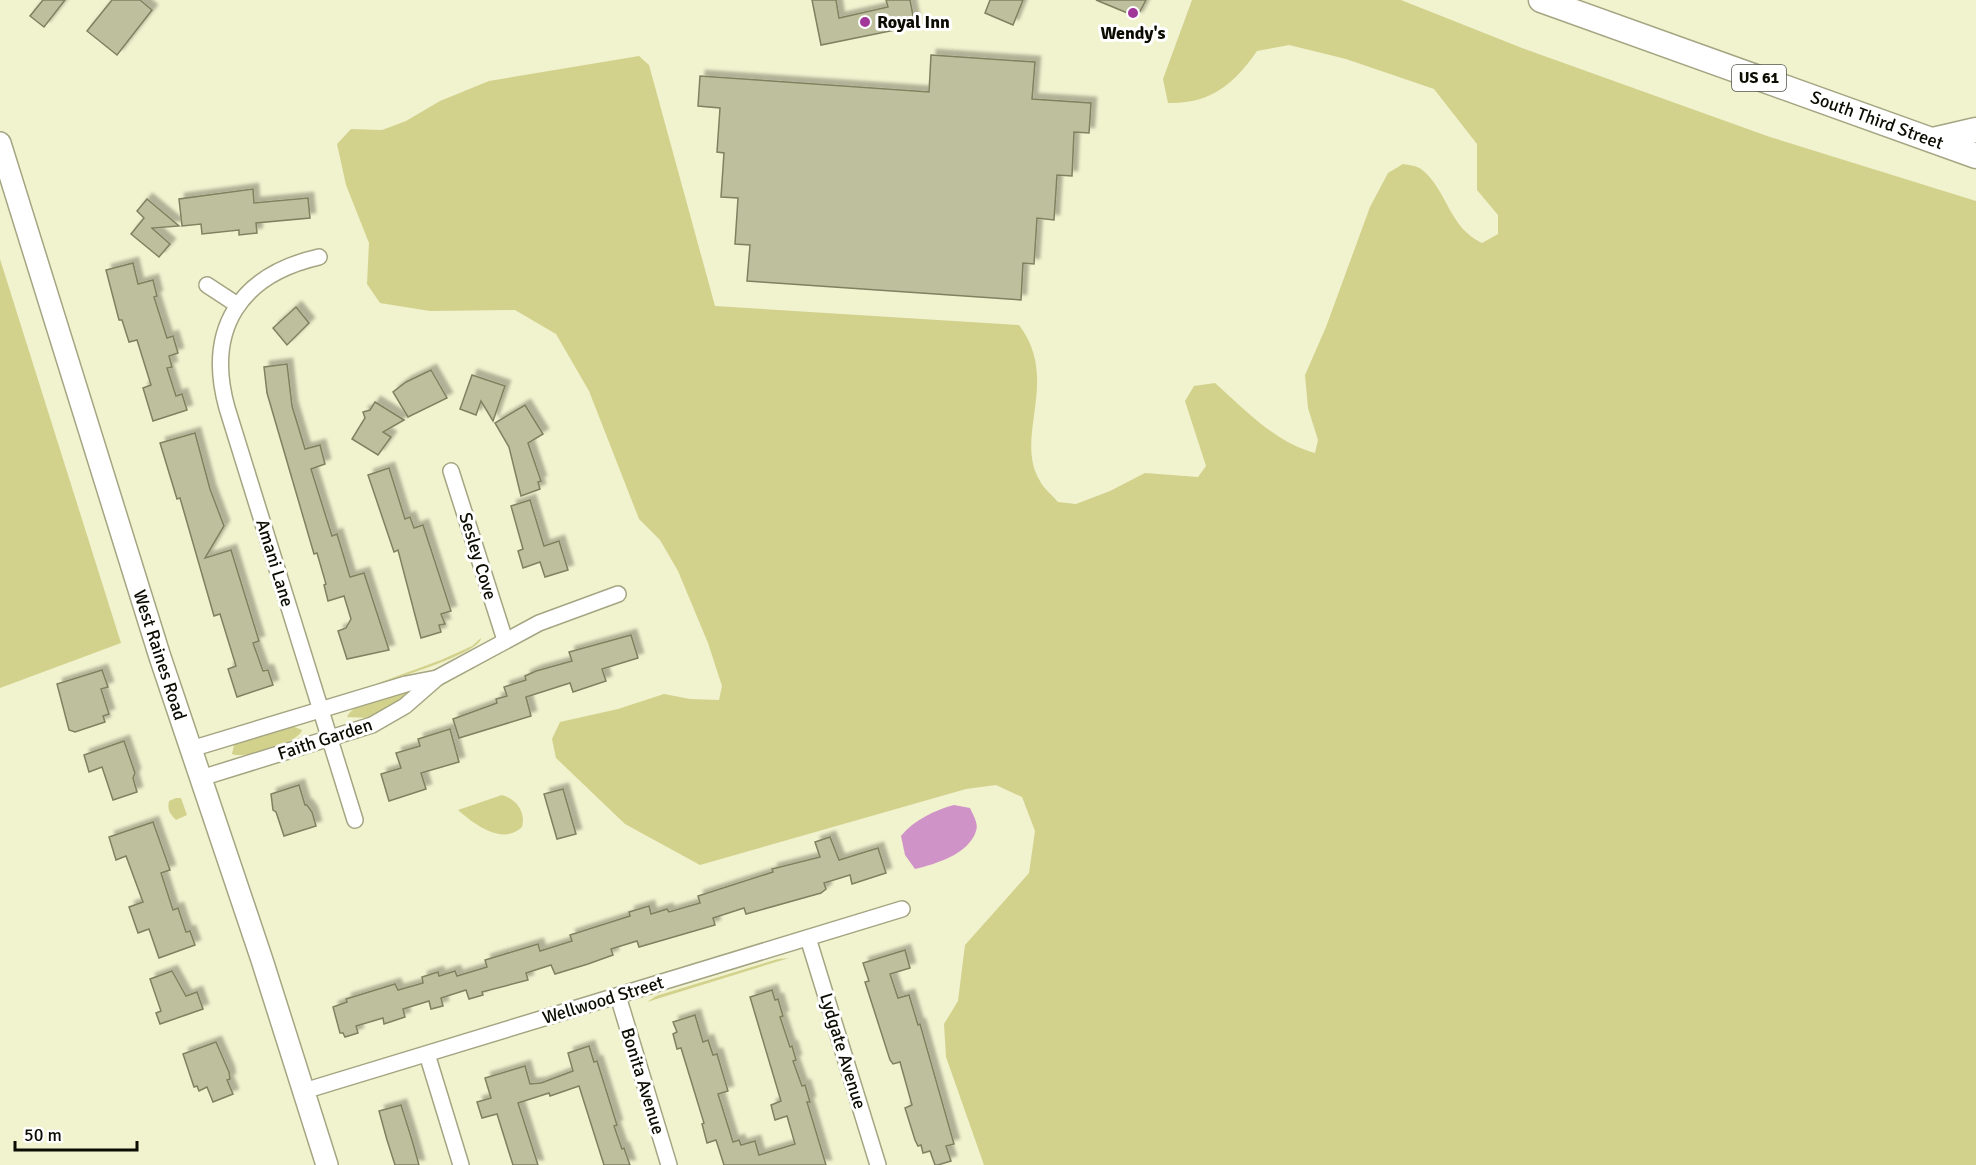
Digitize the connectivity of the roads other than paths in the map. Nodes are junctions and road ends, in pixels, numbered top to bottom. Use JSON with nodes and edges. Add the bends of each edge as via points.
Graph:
{"nodes":[{"id":1,"x":1541,"y":0,"type":"edge"},
{"id":2,"x":1976,"y":130,"type":"edge"},
{"id":3,"x":1933,"y":140,"type":"junction"},
{"id":4,"x":0,"y":143,"type":"edge"},
{"id":5,"x":1976,"y":156,"type":"edge"},
{"id":6,"x":319,"y":257,"type":"dead end"},
{"id":7,"x":207,"y":285,"type":"dead end"},
{"id":8,"x":236,"y":304,"type":"junction"},
{"id":9,"x":451,"y":471,"type":"dead end"},
{"id":10,"x":618,"y":594,"type":"dead end"},
{"id":11,"x":504,"y":640,"type":"junction"},
{"id":12,"x":437,"y":678,"type":"junction"},
{"id":13,"x":320,"y":710,"type":"junction"},
{"id":14,"x":329,"y":738,"type":"junction"},
{"id":15,"x":191,"y":749,"type":"junction"},
{"id":16,"x":201,"y":778,"type":"junction"},
{"id":17,"x":355,"y":820,"type":"dead end"},
{"id":18,"x":902,"y":909,"type":"dead end"},
{"id":19,"x":808,"y":938,"type":"junction"},
{"id":20,"x":618,"y":996,"type":"junction"},
{"id":21,"x":427,"y":1054,"type":"junction"},
{"id":22,"x":304,"y":1091,"type":"junction"},
{"id":23,"x":327,"y":1165,"type":"edge"},
{"id":24,"x":461,"y":1165,"type":"edge"},
{"id":25,"x":669,"y":1165,"type":"edge"},
{"id":26,"x":878,"y":1165,"type":"edge"}],
"edges":[{"from":1,"to":3,"type":"highway","name":"South Third Street","number":"US 61"},
{"from":2,"to":3,"type":"highway"},
{"from":3,"to":5,"type":"highway","name":"South Third Street","number":"US 61"},
{"from":4,"to":15,"type":"main road","name":"West Raines Road"},
{"from":6,"to":8,"type":"street","via":[[276,272]]},
{"from":7,"to":8,"type":"street"},
{"from":8,"to":13,"type":"street","name":"Amani Lane","via":[[222,344],[223,391]]},
{"from":9,"to":11,"type":"street","name":"Sesley Cove"},
{"from":10,"to":11,"type":"street","name":"Faith Garden","via":[[561,613]]},
{"from":11,"to":12,"type":"street","name":"Faith Garden"},
{"from":12,"to":13,"type":"street","name":"Faith Garden"},
{"from":12,"to":14,"type":"street","name":"Faith Garden","via":[[384,719]]},
{"from":13,"to":14,"type":"street","name":"Amani Lane"},
{"from":13,"to":15,"type":"street","name":"Faith Garden"},
{"from":14,"to":16,"type":"street","name":"Faith Garden"},
{"from":14,"to":17,"type":"street","name":"Amani Lane"},
{"from":15,"to":16,"type":"main road","name":"West Raines Road"},
{"from":16,"to":22,"type":"main road","name":"West Raines Road"},
{"from":18,"to":19,"type":"street","name":"Wellwood Street"},
{"from":19,"to":20,"type":"street","name":"Wellwood Street"},
{"from":19,"to":26,"type":"street","name":"Lydgate Avenue"},
{"from":20,"to":21,"type":"street","name":"Wellwood Street"},
{"from":20,"to":25,"type":"street","name":"Bonita Avenue"},
{"from":21,"to":22,"type":"street","name":"Wellwood Street"},
{"from":21,"to":24,"type":"street"},
{"from":22,"to":23,"type":"main road","name":"West Raines Road"}]}
